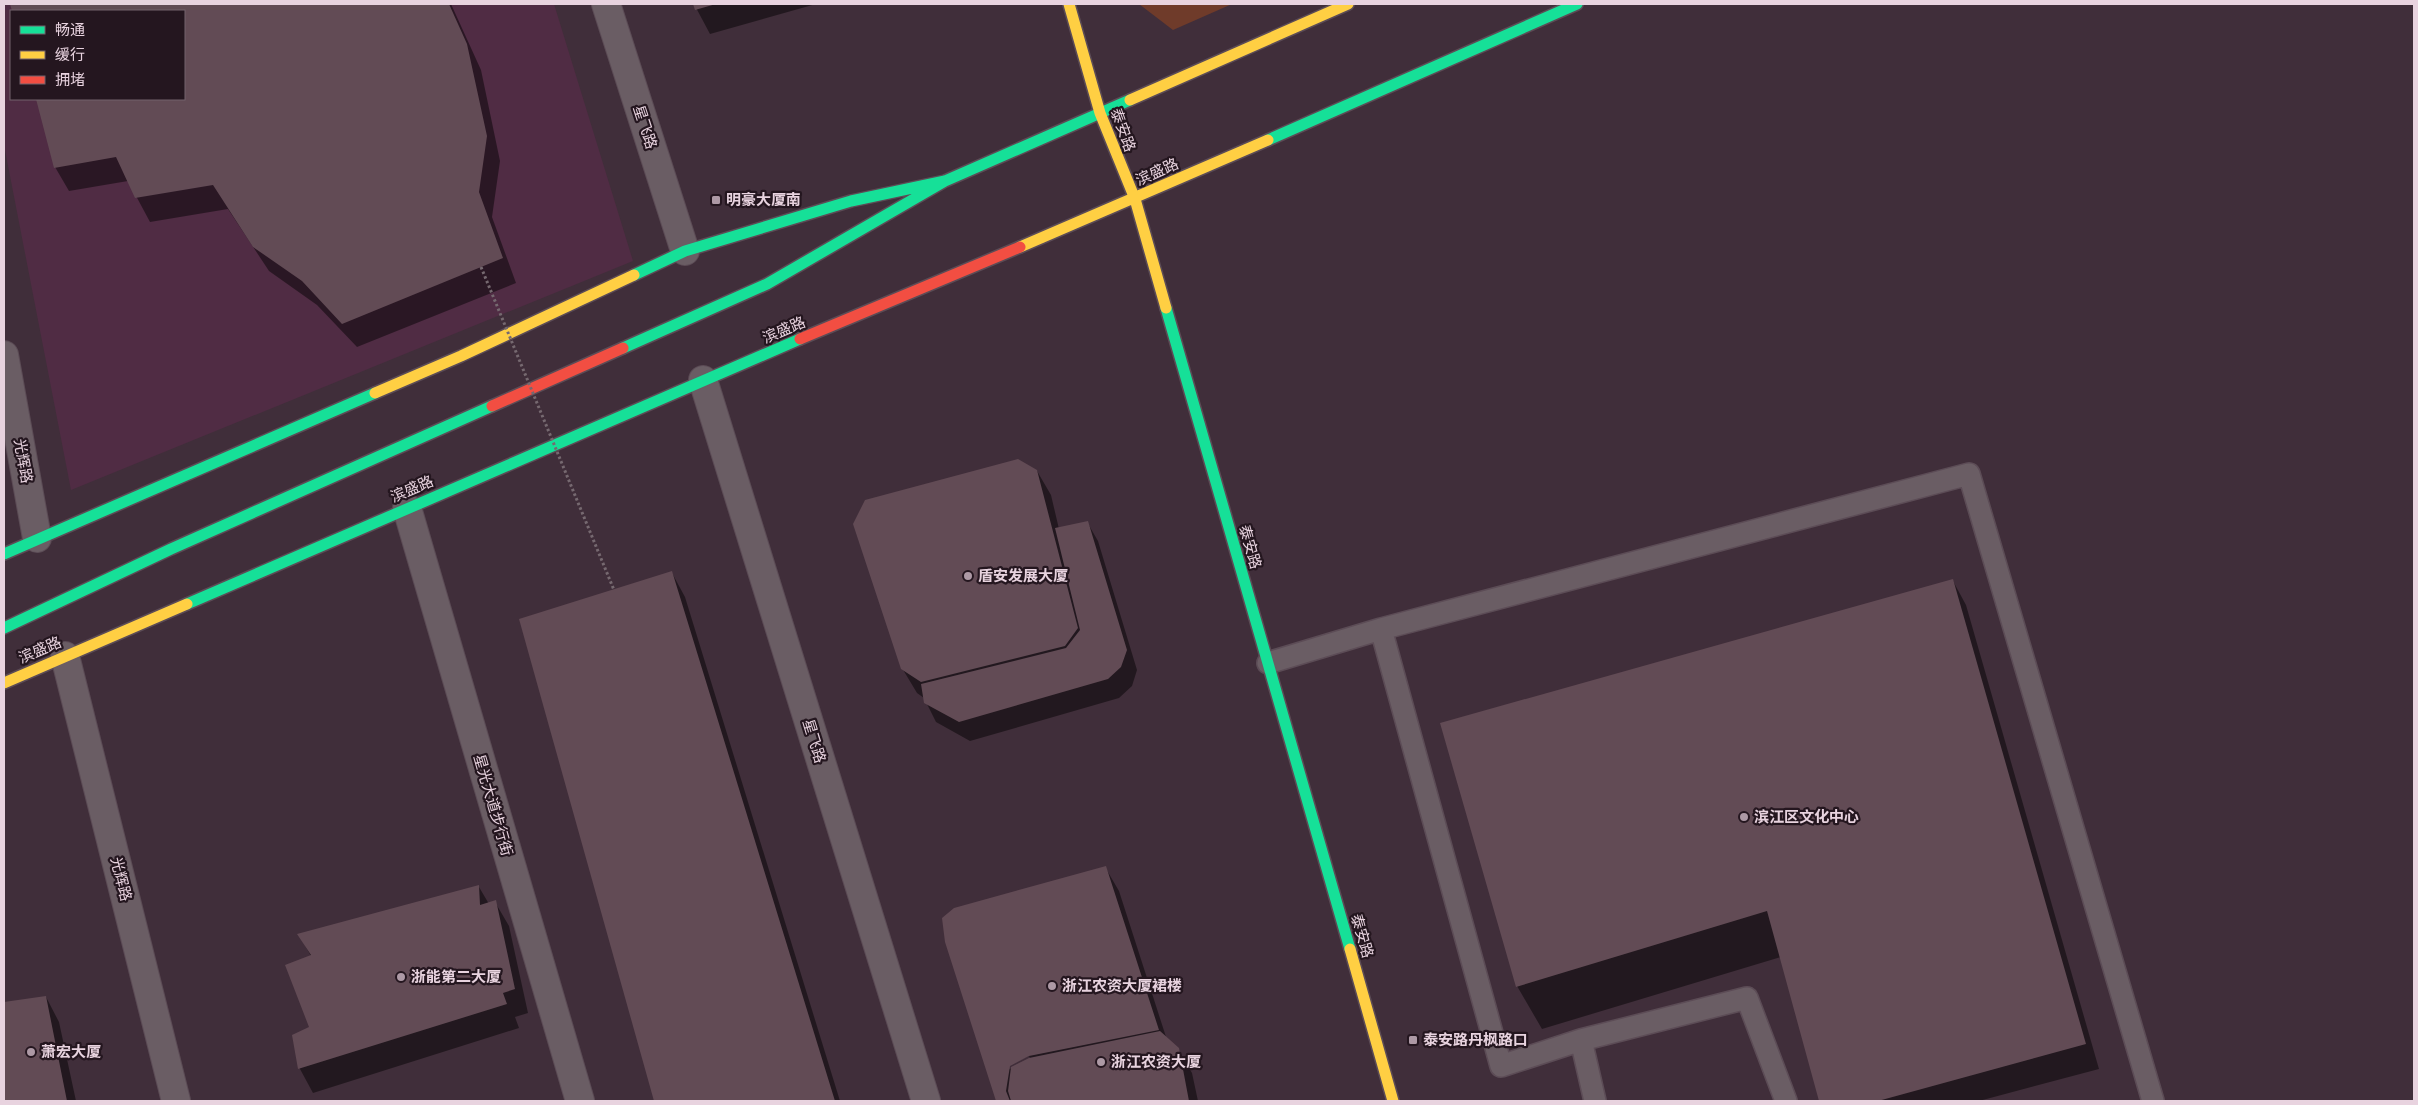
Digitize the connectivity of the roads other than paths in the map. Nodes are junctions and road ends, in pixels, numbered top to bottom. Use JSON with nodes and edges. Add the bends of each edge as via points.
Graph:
{"nodes":[{"id":1,"x":606,"y":4,"type":"edge"},
{"id":2,"x":1069,"y":4,"type":"edge"},
{"id":3,"x":1348,"y":4,"type":"edge"},
{"id":4,"x":1577,"y":4,"type":"edge"},
{"id":5,"x":1100,"y":113,"type":"junction"},
{"id":6,"x":945,"y":181,"type":"junction"},
{"id":7,"x":1135,"y":199,"type":"junction"},
{"id":8,"x":685,"y":251,"type":"junction"},
{"id":9,"x":4,"y":355,"type":"edge"},
{"id":10,"x":703,"y":380,"type":"junction"},
{"id":11,"x":407,"y":508,"type":"junction"},
{"id":12,"x":37,"y":538,"type":"junction"},
{"id":13,"x":4,"y":554,"type":"edge"},
{"id":14,"x":4,"y":628,"type":"edge"},
{"id":15,"x":1381,"y":629,"type":"junction"},
{"id":16,"x":65,"y":656,"type":"junction"},
{"id":17,"x":1268,"y":663,"type":"junction"},
{"id":18,"x":4,"y":683,"type":"edge"},
{"id":19,"x":1580,"y":1040,"type":"junction"},
{"id":20,"x":176,"y":1101,"type":"edge"},
{"id":21,"x":580,"y":1101,"type":"edge"},
{"id":22,"x":926,"y":1101,"type":"edge"},
{"id":23,"x":1393,"y":1101,"type":"edge"},
{"id":24,"x":1595,"y":1101,"type":"edge"},
{"id":25,"x":1786,"y":1101,"type":"edge"},
{"id":26,"x":2154,"y":1101,"type":"edge"}],
"edges":[{"from":1,"to":8,"type":"street","name":"星飞路"},
{"from":2,"to":5,"type":"main road","name":"泰安路"},
{"from":3,"to":5,"type":"main road"},
{"from":4,"to":7,"type":"main road","name":"滨盛路"},
{"from":5,"to":6,"type":"main road"},
{"from":5,"to":7,"type":"main road","name":"泰安路"},
{"from":6,"to":8,"type":"main road","via":[[851,201]]},
{"from":6,"to":14,"type":"main road","via":[[767,284],[171,549]]},
{"from":7,"to":10,"type":"main road","name":"滨盛路"},
{"from":7,"to":17,"type":"main road","name":"泰安路"},
{"from":8,"to":12,"type":"main road","via":[[462,356]]},
{"from":9,"to":12,"type":"street","name":"光辉路"},
{"from":10,"to":11,"type":"main road","name":"滨盛路"},
{"from":10,"to":22,"type":"street","name":"星飞路"},
{"from":11,"to":16,"type":"main road","name":"滨盛路"},
{"from":11,"to":21,"type":"street","name":"星光大道步行街"},
{"from":12,"to":13,"type":"main road"},
{"from":15,"to":17,"type":"lane"},
{"from":15,"to":19,"type":"lane","via":[[1501,1066]]},
{"from":15,"to":26,"type":"lane","via":[[1969,474]]},
{"from":16,"to":18,"type":"main road","name":"滨盛路"},
{"from":16,"to":20,"type":"street","name":"光辉路"},
{"from":17,"to":23,"type":"main road","name":"泰安路"},
{"from":19,"to":24,"type":"lane"},
{"from":19,"to":25,"type":"lane","via":[[1747,998]]}]}
